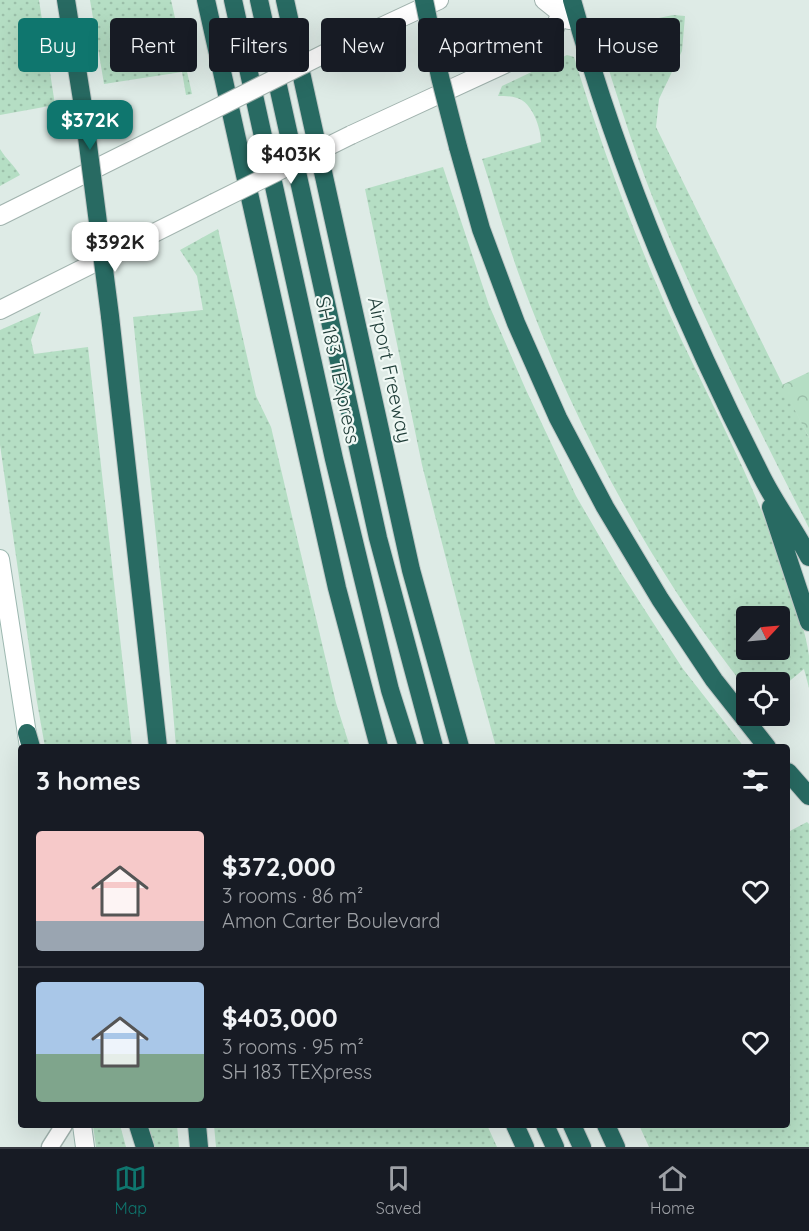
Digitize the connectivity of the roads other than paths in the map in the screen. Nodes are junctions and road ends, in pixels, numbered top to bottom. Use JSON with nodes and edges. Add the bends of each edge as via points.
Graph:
{"nodes":[{"id":1,"x":66,"y":0,"type":"edge"},
{"id":2,"x":206,"y":0,"type":"edge"},
{"id":3,"x":233,"y":0,"type":"edge"},
{"id":4,"x":259,"y":0,"type":"edge"},
{"id":5,"x":285,"y":0,"type":"edge"},
{"id":6,"x":424,"y":0,"type":"edge"},
{"id":7,"x":439,"y":0,"type":"edge"},
{"id":8,"x":544,"y":0,"type":"edge"},
{"id":9,"x":566,"y":4,"type":"edge"},
{"id":10,"x":0,"y":216,"type":"edge"},
{"id":11,"x":0,"y":310,"type":"edge"},
{"id":12,"x":760,"y":474,"type":"junction"},
{"id":13,"x":809,"y":557,"type":"edge"},
{"id":14,"x":0,"y":559,"type":"edge"},
{"id":15,"x":809,"y":622,"type":"edge"},
{"id":16,"x":29,"y":742,"type":"edge"},
{"id":17,"x":158,"y":744,"type":"edge"},
{"id":18,"x":378,"y":744,"type":"edge"},
{"id":19,"x":407,"y":744,"type":"edge"},
{"id":20,"x":433,"y":744,"type":"edge"},
{"id":21,"x":459,"y":744,"type":"edge"},
{"id":22,"x":765,"y":744,"type":"edge"},
{"id":23,"x":790,"y":774,"type":"edge"},
{"id":24,"x":809,"y":796,"type":"edge"},
{"id":25,"x":62,"y":1128,"type":"edge"},
{"id":26,"x":82,"y":1128,"type":"edge"},
{"id":27,"x":139,"y":1128,"type":"edge"},
{"id":28,"x":197,"y":1128,"type":"edge"},
{"id":29,"x":516,"y":1128,"type":"edge"},
{"id":30,"x":546,"y":1128,"type":"edge"},
{"id":31,"x":573,"y":1128,"type":"edge"},
{"id":32,"x":607,"y":1128,"type":"edge"},
{"id":33,"x":50,"y":1147,"type":"edge"},
{"id":34,"x":85,"y":1147,"type":"edge"},
{"id":35,"x":145,"y":1147,"type":"edge"},
{"id":36,"x":199,"y":1147,"type":"edge"},
{"id":37,"x":525,"y":1147,"type":"edge"},
{"id":38,"x":555,"y":1147,"type":"edge"},
{"id":39,"x":582,"y":1147,"type":"edge"},
{"id":40,"x":616,"y":1147,"type":"edge"}],
"edges":[{"from":1,"to":17,"type":"highway","bridge":true,"via":[[110,316]]},
{"from":2,"to":18,"type":"highway","via":[[331,565]]},
{"from":3,"to":19,"type":"highway","name":"SH 183 TEXpress","via":[[334,459],[390,690]]},
{"from":4,"to":20,"type":"highway","name":"SH 183 TEXpress","via":[[378,538]]},
{"from":5,"to":21,"type":"highway","name":"Airport Freeway","via":[[411,570]]},
{"from":6,"to":22,"type":"highway","bridge":true,"via":[[481,230],[558,418],[660,599],[714,680]]},
{"from":7,"to":10,"type":"street","bridge":true},
{"from":8,"to":9,"type":"street"},
{"from":9,"to":11,"type":"street","bridge":true,"via":[[551,35],[530,51],[351,135]]},
{"from":9,"to":12,"type":"highway","via":[[581,35],[656,248]]},
{"from":12,"to":13,"type":"highway"},
{"from":12,"to":15,"type":"highway"},
{"from":14,"to":16,"type":"street"},
{"from":23,"to":24,"type":"highway"},
{"from":25,"to":33,"type":"street"},
{"from":26,"to":34,"type":"street"},
{"from":27,"to":35,"type":"highway"},
{"from":28,"to":36,"type":"highway"},
{"from":29,"to":37,"type":"highway"},
{"from":30,"to":38,"type":"highway"},
{"from":31,"to":39,"type":"highway"},
{"from":32,"to":40,"type":"highway"}]}
